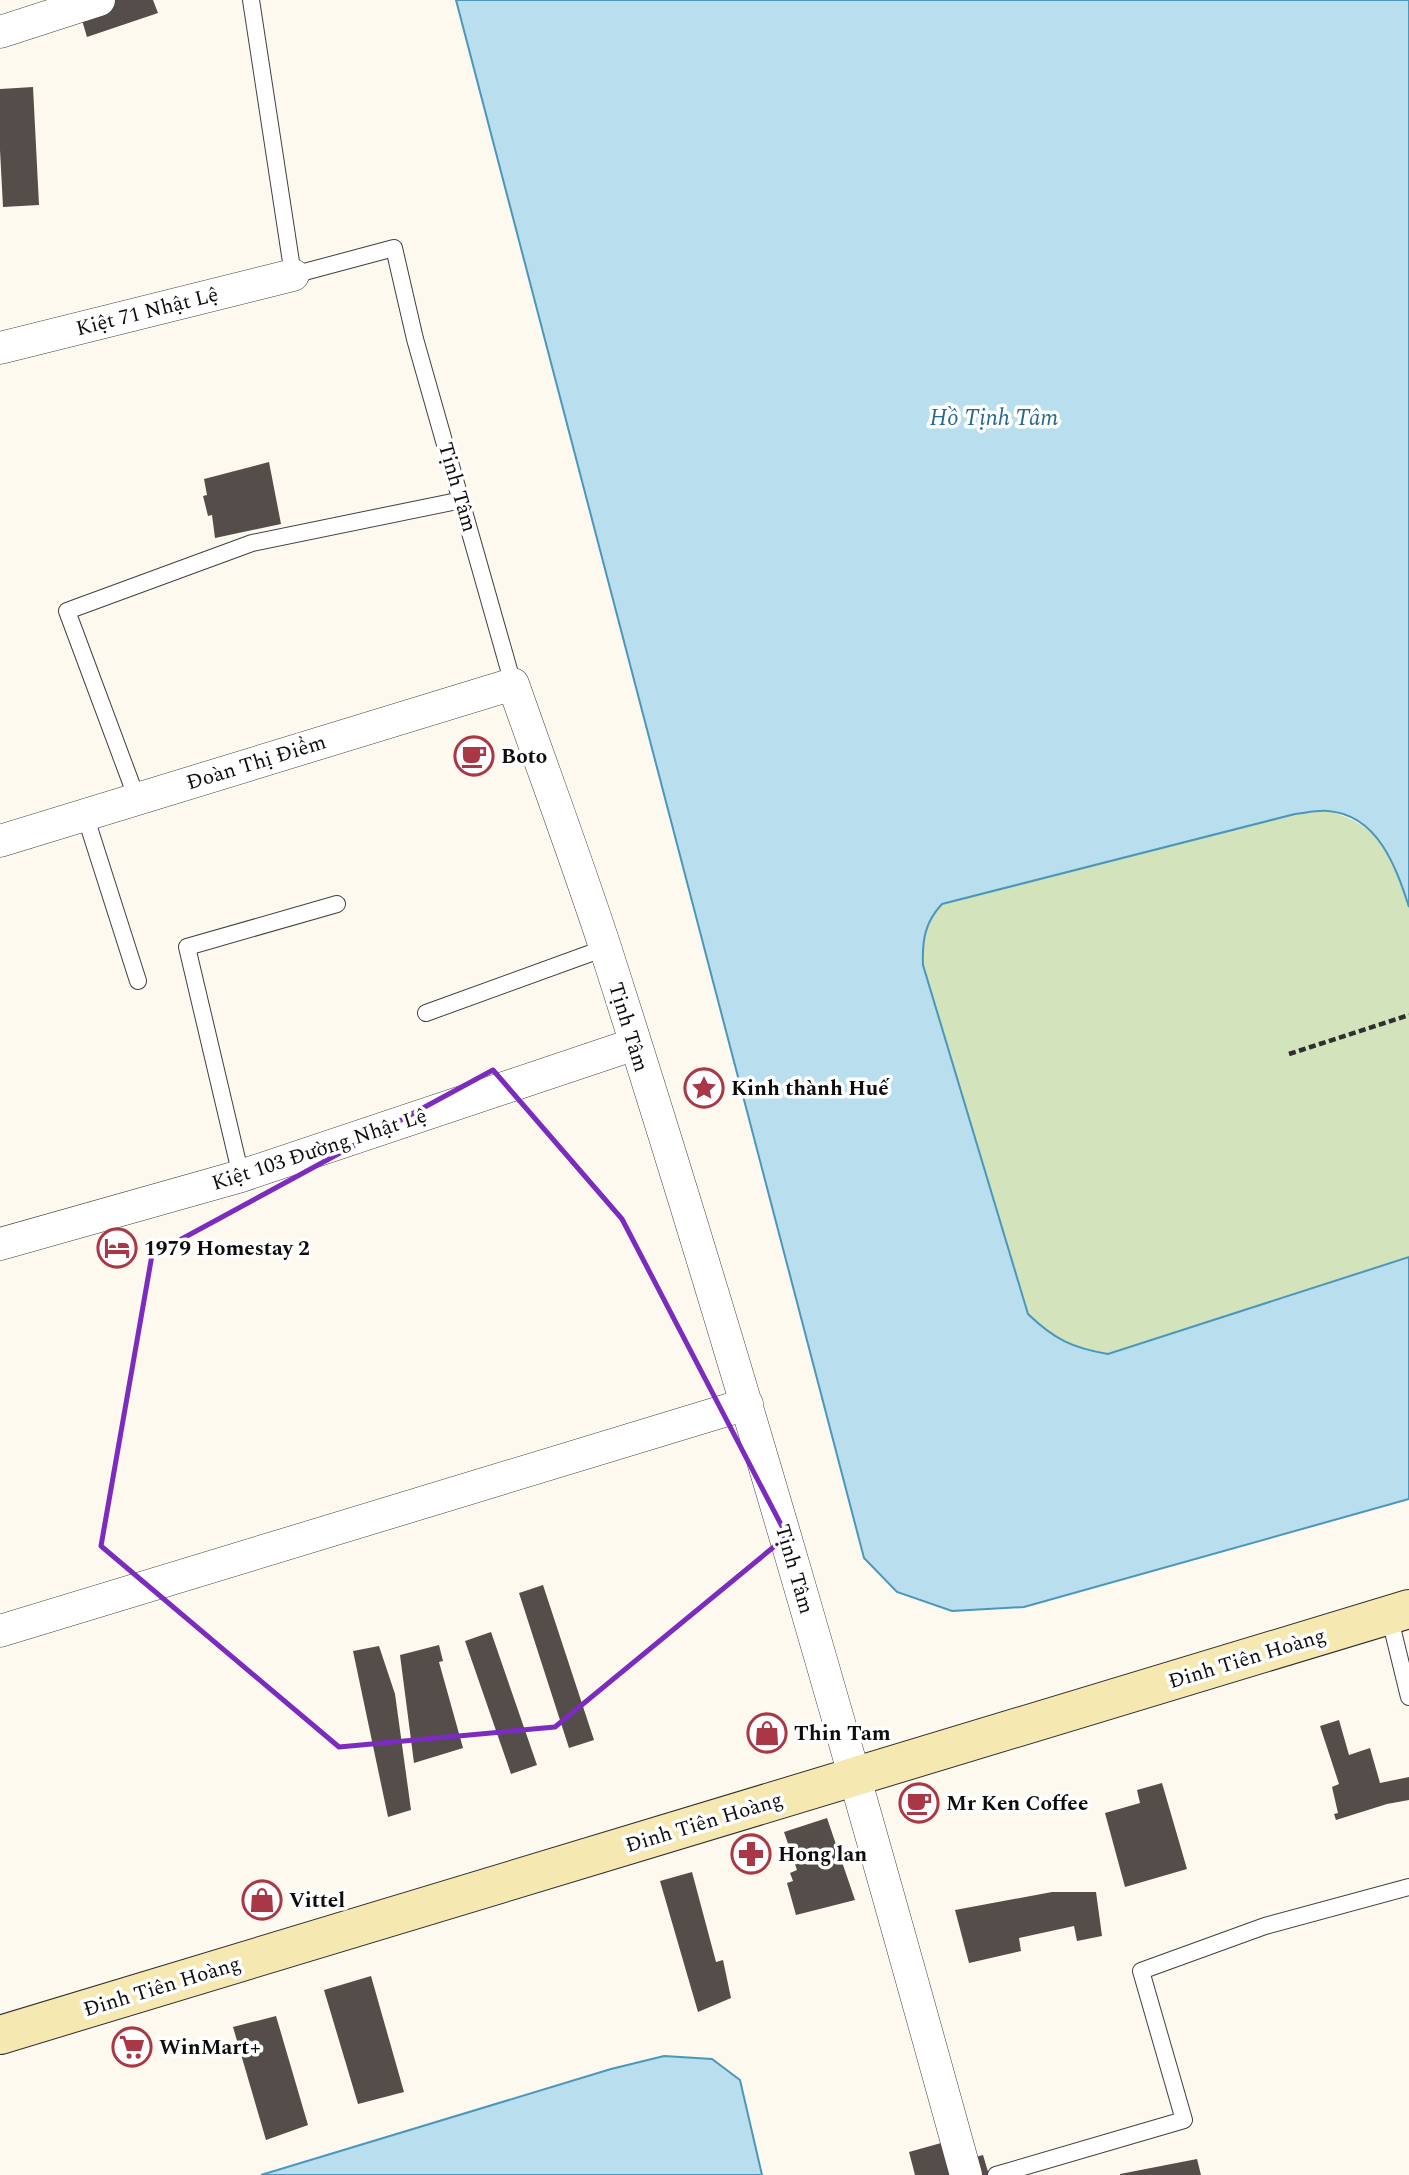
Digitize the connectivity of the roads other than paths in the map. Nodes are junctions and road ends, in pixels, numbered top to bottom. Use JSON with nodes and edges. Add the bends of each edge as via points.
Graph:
{"nodes":[{"id":1,"x":99,"y":0,"type":"edge"},
{"id":2,"x":251,"y":0,"type":"edge"},
{"id":3,"x":0,"y":32,"type":"edge"},
{"id":4,"x":293,"y":275,"type":"junction"},
{"id":5,"x":0,"y":348,"type":"edge"},
{"id":6,"x":462,"y":500,"type":"junction"},
{"id":7,"x":513,"y":684,"type":"junction"},
{"id":8,"x":137,"y":799,"type":"junction"},
{"id":9,"x":85,"y":815,"type":"junction"},
{"id":10,"x":0,"y":841,"type":"edge"},
{"id":11,"x":337,"y":904,"type":"dead end"},
{"id":12,"x":605,"y":948,"type":"junction"},
{"id":13,"x":138,"y":981,"type":"dead end"},
{"id":14,"x":426,"y":1013,"type":"dead end"},
{"id":15,"x":635,"y":1044,"type":"junction"},
{"id":16,"x":241,"y":1176,"type":"junction"},
{"id":17,"x":0,"y":1244,"type":"edge"},
{"id":18,"x":747,"y":1404,"type":"junction"},
{"id":19,"x":1399,"y":1612,"type":"edge"},
{"id":20,"x":0,"y":1631,"type":"edge"},
{"id":21,"x":1409,"y":1697,"type":"edge"},
{"id":22,"x":857,"y":1777,"type":"junction"},
{"id":23,"x":1409,"y":1887,"type":"edge"},
{"id":24,"x":0,"y":2035,"type":"edge"},
{"id":25,"x":967,"y":2175,"type":"edge"},
{"id":26,"x":996,"y":2175,"type":"edge"}],
"edges":[{"from":1,"to":3,"type":"street"},
{"from":2,"to":4,"type":"lane"},
{"from":4,"to":5,"type":"street","name":"Kiệt 71 Nhật Lệ"},
{"from":4,"to":6,"type":"lane","name":"Tịnh Tâm","via":[[394,248],[415,340]]},
{"from":6,"to":7,"type":"lane","name":"Tịnh Tâm"},
{"from":6,"to":8,"type":"lane","via":[[252,543],[67,611]]},
{"from":7,"to":8,"type":"street","name":"Đoàn Thị Điểm"},
{"from":7,"to":12,"type":"street","name":"Tịnh Tâm"},
{"from":8,"to":9,"type":"street","name":"Đoàn Thị Điểm"},
{"from":9,"to":10,"type":"street","name":"Đoàn Thị Điểm"},
{"from":9,"to":13,"type":"lane"},
{"from":11,"to":16,"type":"lane","via":[[187,947]]},
{"from":12,"to":14,"type":"lane"},
{"from":12,"to":15,"type":"street","name":"Tịnh Tâm"},
{"from":15,"to":16,"type":"street","name":"Kiệt 103 Đường Nhật Lệ"},
{"from":15,"to":18,"type":"street","name":"Tịnh Tâm"},
{"from":16,"to":17,"type":"street","name":"Kiệt 103 Đường Nhật Lệ"},
{"from":18,"to":20,"type":"street"},
{"from":18,"to":22,"type":"street","name":"Tịnh Tâm"},
{"from":19,"to":21,"type":"lane"},
{"from":19,"to":22,"type":"main road","name":"Đinh Tiên Hoàng"},
{"from":22,"to":24,"type":"main road","name":"Đinh Tiên Hoàng"},
{"from":22,"to":25,"type":"street","name":"Tịnh Tâm"},
{"from":23,"to":26,"type":"lane","via":[[1265,1926],[1141,1971],[1184,2120]]}]}
